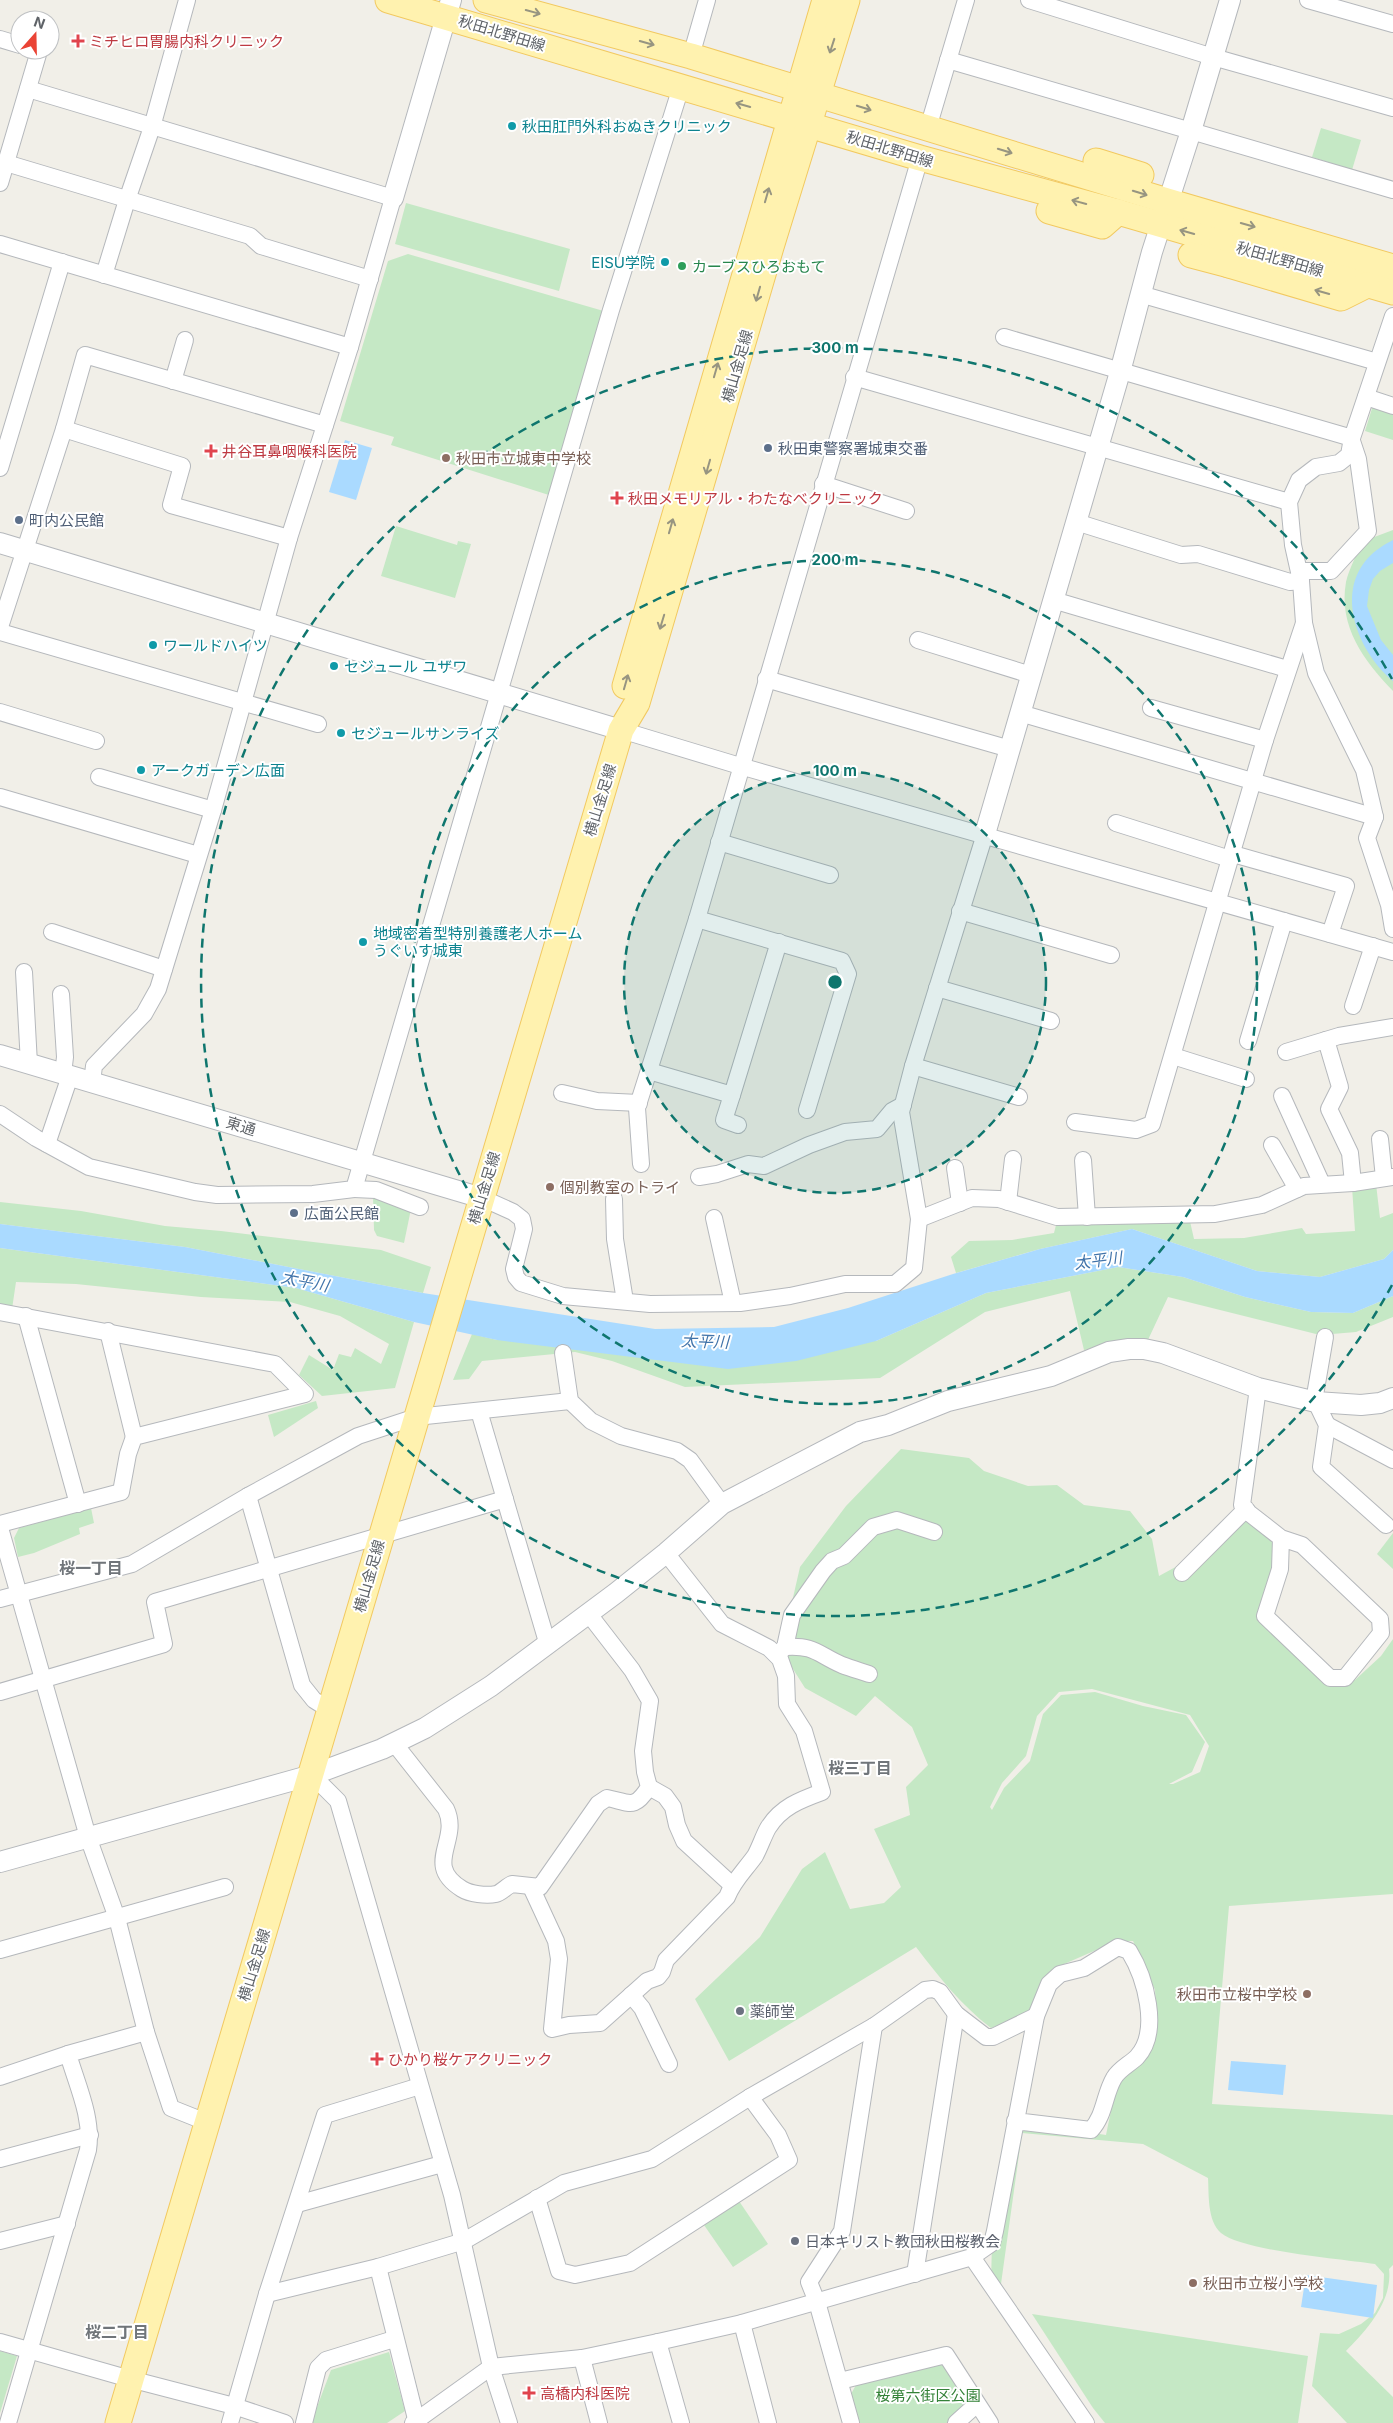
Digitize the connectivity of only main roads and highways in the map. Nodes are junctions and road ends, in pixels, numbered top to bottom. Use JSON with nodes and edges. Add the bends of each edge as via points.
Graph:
{"nodes":[{"id":1,"x":388,"y":0,"type":"edge"},
{"id":2,"x":486,"y":0,"type":"edge"},
{"id":3,"x":825,"y":0,"type":"edge"},
{"id":4,"x":847,"y":0,"type":"edge"},
{"id":5,"x":448,"y":8,"type":"edge"},
{"id":6,"x":808,"y":90,"type":"junction"},
{"id":7,"x":799,"y":121,"type":"junction"},
{"id":8,"x":1101,"y":172,"type":"junction"},
{"id":9,"x":1141,"y":175,"type":"dead end"},
{"id":10,"x":1164,"y":213,"type":"junction"},
{"id":11,"x":1344,"y":244,"type":"junction"},
{"id":12,"x":1376,"y":244,"type":"dead end"},
{"id":13,"x":1225,"y":254,"type":"junction"},
{"id":14,"x":1192,"y":255,"type":"dead end"},
{"id":15,"x":1393,"y":267,"type":"edge"},
{"id":16,"x":1393,"y":292,"type":"edge"},
{"id":17,"x":118,"y":2423,"type":"edge"}],
"edges":[{"from":1,"to":5,"type":"main road","name":"秋田北野田線"},
{"from":2,"to":6,"type":"main road","name":"秋田北野田線","one_way":true},
{"from":3,"to":6,"type":"main road","name":"横山金足線"},
{"from":4,"to":6,"type":"main road","name":"横山金足線","one_way":true},
{"from":7,"to":5,"type":"main road","name":"秋田北野田線","one_way":true,"via":[[681,87]]},
{"from":6,"to":7,"type":"main road","name":"横山金足線"},
{"from":6,"to":8,"type":"main road","name":"秋田北野田線","one_way":true,"via":[[966,139]]},
{"from":10,"to":7,"type":"main road","name":"秋田北野田線","one_way":true,"via":[[1118,212],[961,170]]},
{"from":7,"to":17,"type":"main road","name":"横山金足線","via":[[708,430],[621,700],[621,730]]},
{"from":8,"to":9,"type":"main road"},
{"from":8,"to":10,"type":"main road","name":"秋田北野田線","one_way":true},
{"from":10,"to":11,"type":"main road","name":"秋田北野田線","one_way":true,"via":[[1206,213]]},
{"from":13,"to":10,"type":"main road","name":"秋田北野田線","one_way":true},
{"from":11,"to":12,"type":"main road"},
{"from":11,"to":15,"type":"main road","name":"秋田北野田線"},
{"from":13,"to":14,"type":"main road"},
{"from":16,"to":13,"type":"main road","name":"秋田北野田線","one_way":true}]}
